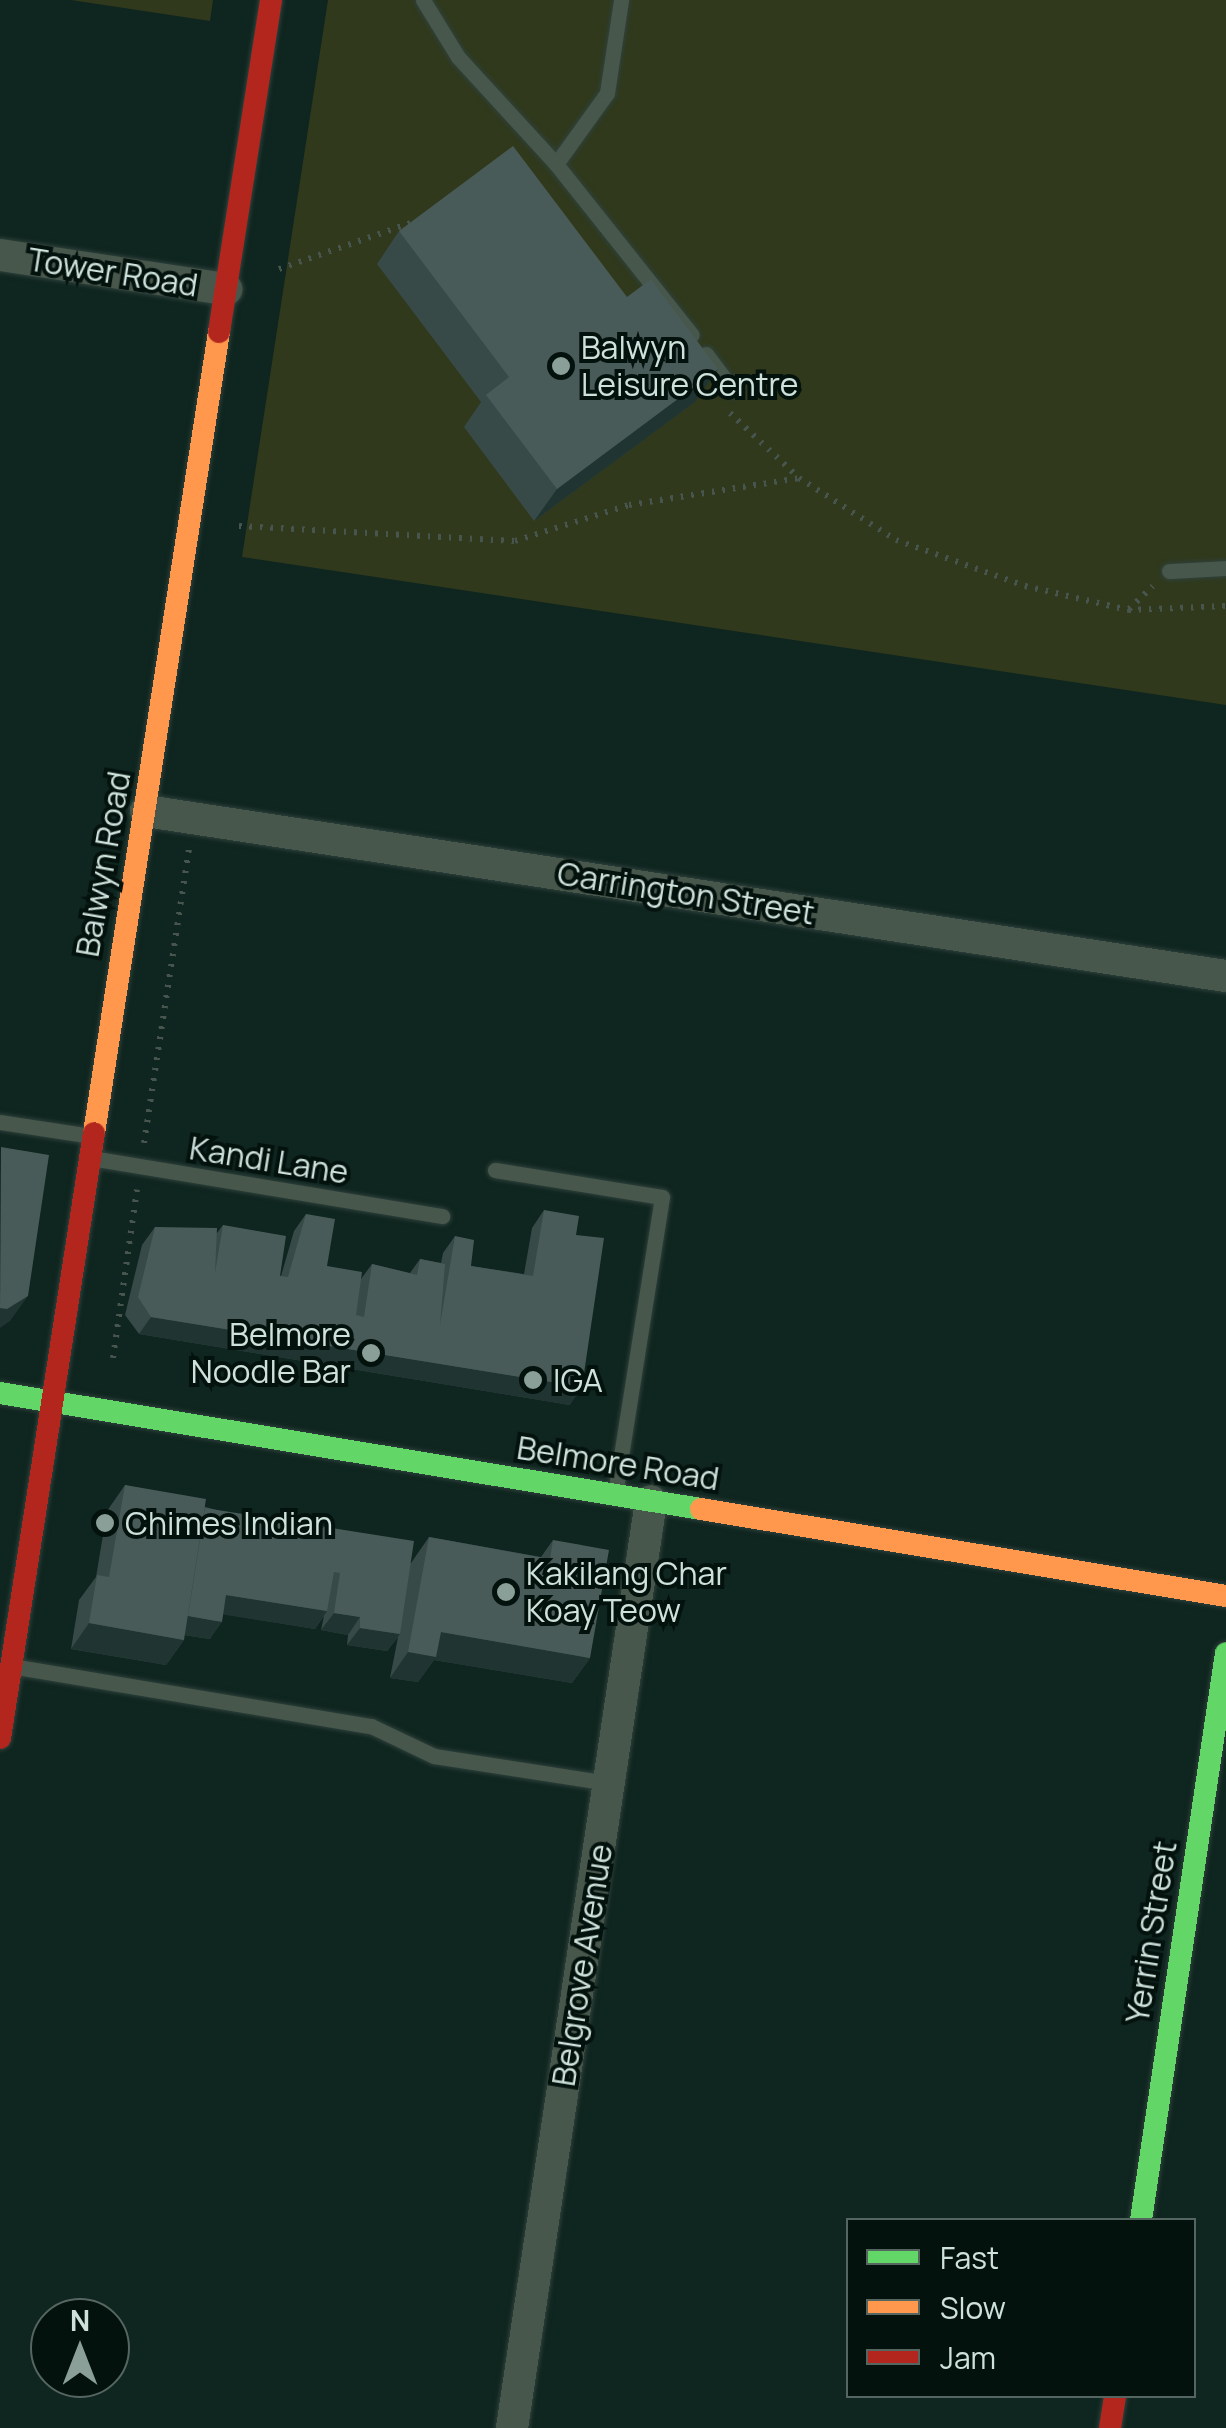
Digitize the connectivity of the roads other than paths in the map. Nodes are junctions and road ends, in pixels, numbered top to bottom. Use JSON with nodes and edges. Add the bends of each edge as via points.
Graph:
{"nodes":[{"id":1,"x":271,"y":0,"type":"edge"},
{"id":2,"x":424,"y":0,"type":"edge"},
{"id":3,"x":621,"y":0,"type":"edge"},
{"id":4,"x":556,"y":164,"type":"junction"},
{"id":5,"x":0,"y":255,"type":"edge"},
{"id":6,"x":226,"y":289,"type":"junction"},
{"id":7,"x":733,"y":390,"type":"road end"},
{"id":8,"x":1226,"y":568,"type":"edge"},
{"id":9,"x":1168,"y":571,"type":"dead end"},
{"id":10,"x":146,"y":811,"type":"junction"},
{"id":11,"x":1226,"y":976,"type":"edge"},
{"id":12,"x":0,"y":1122,"type":"edge"},
{"id":13,"x":90,"y":1147,"type":"junction"},
{"id":14,"x":495,"y":1170,"type":"dead end"},
{"id":15,"x":442,"y":1216,"type":"dead end"},
{"id":16,"x":0,"y":1394,"type":"edge"},
{"id":17,"x":52,"y":1402,"type":"junction"},
{"id":18,"x":615,"y":1495,"type":"junction"},
{"id":19,"x":651,"y":1501,"type":"junction"},
{"id":20,"x":1226,"y":1596,"type":"edge"},
{"id":21,"x":1226,"y":1653,"type":"edge"},
{"id":22,"x":11,"y":1666,"type":"junction"},
{"id":23,"x":0,"y":1738,"type":"edge"},
{"id":24,"x":609,"y":1783,"type":"junction"},
{"id":25,"x":1141,"y":2218,"type":"edge"},
{"id":26,"x":1115,"y":2398,"type":"edge"},
{"id":27,"x":512,"y":2428,"type":"edge"},
{"id":28,"x":1110,"y":2428,"type":"edge"}],
"edges":[{"from":1,"to":6,"type":"main road","name":"Balwyn Road"},
{"from":2,"to":4,"type":"lane","via":[[458,57]]},
{"from":3,"to":4,"type":"lane","via":[[607,93]]},
{"from":4,"to":7,"type":"lane"},
{"from":5,"to":6,"type":"street","name":"Tower Road"},
{"from":6,"to":10,"type":"main road","name":"Balwyn Road"},
{"from":8,"to":9,"type":"lane"},
{"from":10,"to":11,"type":"street","name":"Carrington Street"},
{"from":10,"to":13,"type":"main road","name":"Balwyn Road"},
{"from":12,"to":13,"type":"lane","name":"Kandi Lane"},
{"from":13,"to":15,"type":"lane","name":"Kandi Lane","via":[[140,1167]]},
{"from":13,"to":17,"type":"main road","name":"Balwyn Road"},
{"from":14,"to":18,"type":"lane","via":[[662,1197]]},
{"from":16,"to":17,"type":"main road","name":"Belmore Road"},
{"from":17,"to":18,"type":"main road","name":"Belmore Road"},
{"from":17,"to":22,"type":"main road","name":"Balwyn Road"},
{"from":18,"to":19,"type":"main road","name":"Belmore Road"},
{"from":19,"to":20,"type":"main road","name":"Belmore Road"},
{"from":19,"to":24,"type":"street","name":"Belgrove Avenue"},
{"from":21,"to":25,"type":"main road","name":"Yerrin Street"},
{"from":22,"to":23,"type":"main road","name":"Balwyn Road"},
{"from":22,"to":24,"type":"lane","via":[[371,1726],[434,1756]]},
{"from":24,"to":27,"type":"street","name":"Belgrove Avenue"},
{"from":26,"to":28,"type":"main road"}]}
